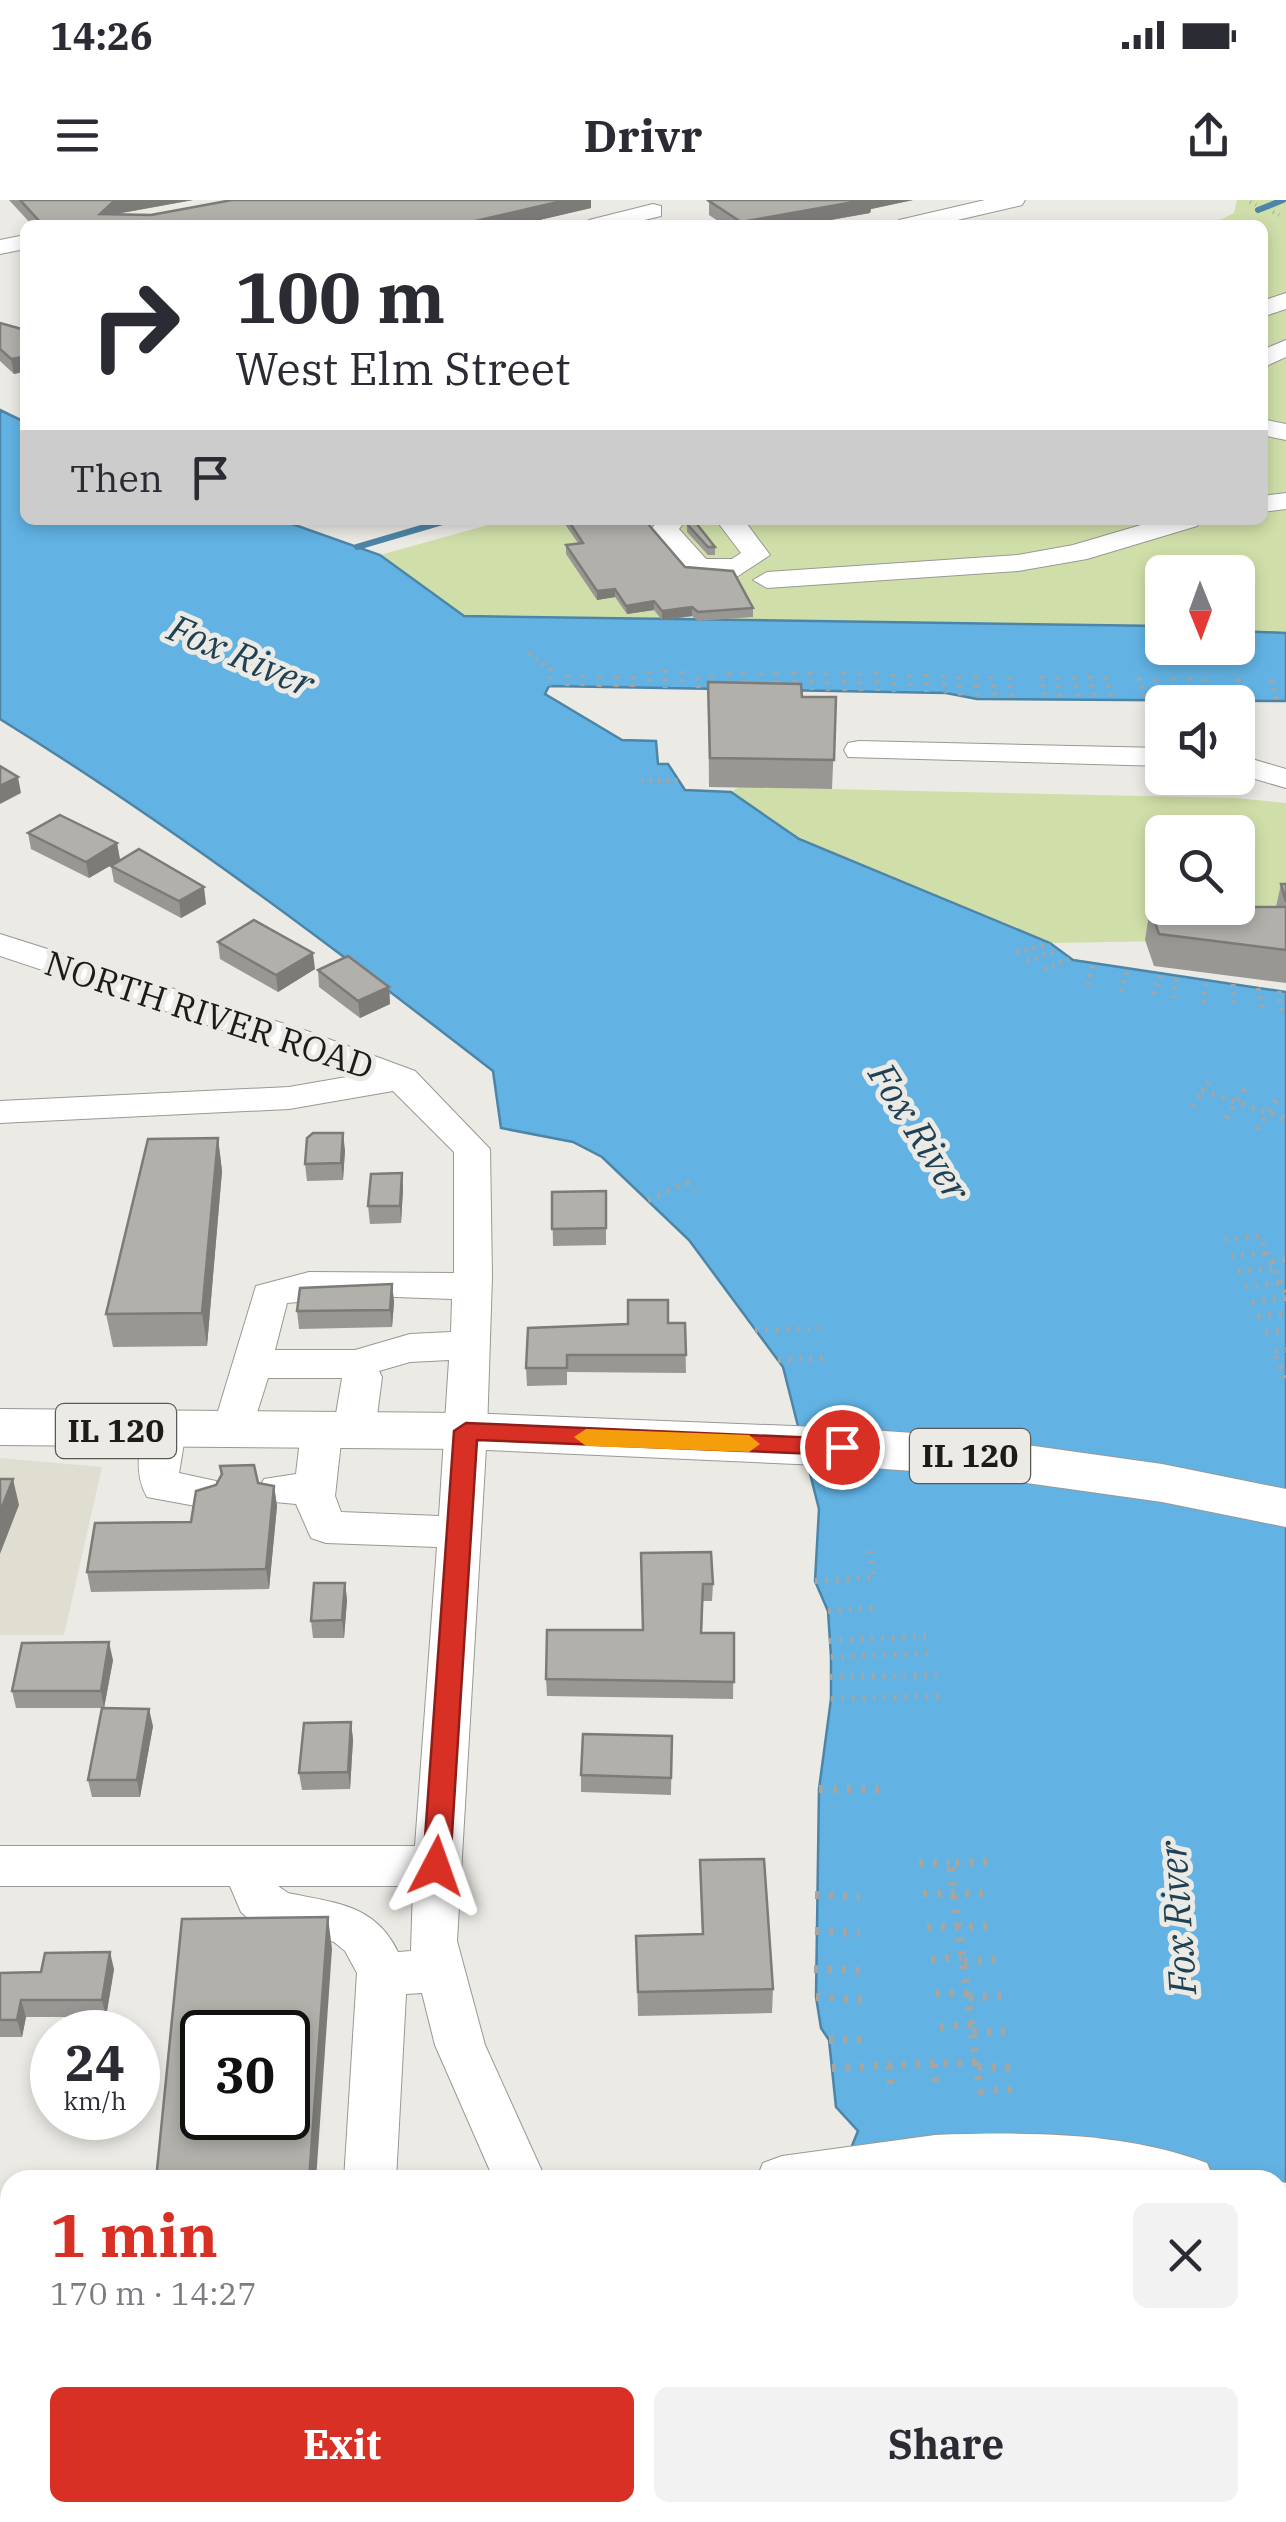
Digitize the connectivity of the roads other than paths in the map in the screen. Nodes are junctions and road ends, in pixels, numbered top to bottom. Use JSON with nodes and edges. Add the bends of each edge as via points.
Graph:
{"nodes":[{"id":1,"x":1014,"y":200,"type":"edge"},
{"id":2,"x":644,"y":206,"type":"edge"},
{"id":3,"x":609,"y":220,"type":"edge"},
{"id":4,"x":668,"y":220,"type":"edge"},
{"id":5,"x":928,"y":220,"type":"edge"},
{"id":6,"x":669,"y":525,"type":"edge"},
{"id":7,"x":734,"y":525,"type":"edge"},
{"id":8,"x":1171,"y":525,"type":"edge"},
{"id":9,"x":768,"y":580,"type":"dead end"},
{"id":10,"x":858,"y":750,"type":"dead end"},
{"id":11,"x":1145,"y":757,"type":"edge"},
{"id":12,"x":1255,"y":769,"type":"edge"},
{"id":13,"x":1286,"y":779,"type":"edge"},
{"id":14,"x":0,"y":944,"type":"edge"},
{"id":15,"x":402,"y":1079,"type":"junction"},
{"id":16,"x":0,"y":1112,"type":"edge"},
{"id":17,"x":418,"y":1286,"type":"junction"},
{"id":18,"x":472,"y":1286,"type":"junction"},
{"id":19,"x":470,"y":1345,"type":"junction"},
{"id":20,"x":410,"y":1348,"type":"junction"},
{"id":21,"x":251,"y":1364,"type":"junction"},
{"id":22,"x":356,"y":1364,"type":"junction"},
{"id":23,"x":0,"y":1427,"type":"edge"},
{"id":24,"x":165,"y":1431,"type":"junction"},
{"id":25,"x":233,"y":1431,"type":"junction"},
{"id":26,"x":338,"y":1431,"type":"junction"},
{"id":27,"x":466,"y":1431,"type":"junction"},
{"id":28,"x":201,"y":1492,"type":"edge"},
{"id":29,"x":1286,"y":1508,"type":"edge"},
{"id":30,"x":459,"y":1532,"type":"junction"},
{"id":31,"x":0,"y":1866,"type":"edge"},
{"id":32,"x":436,"y":1866,"type":"junction"},
{"id":33,"x":267,"y":1868,"type":"junction"},
{"id":34,"x":441,"y":1972,"type":"junction"},
{"id":35,"x":382,"y":1973,"type":"junction"},
{"id":36,"x":506,"y":2165,"type":"edge"},
{"id":37,"x":371,"y":2170,"type":"edge"},
{"id":38,"x":830,"y":2170,"type":"edge"},
{"id":39,"x":1134,"y":2170,"type":"edge"}],
"edges":[{"from":1,"to":5,"type":"street"},
{"from":2,"to":3,"type":"street"},
{"from":2,"to":4,"type":"street"},
{"from":6,"to":7,"type":"street","via":[[666,530],[698,567],[738,568],[756,555]]},
{"from":8,"to":9,"type":"street","via":[[1077,554],[1018,563]]},
{"from":10,"to":11,"type":"street"},
{"from":12,"to":13,"type":"street"},
{"from":14,"to":15,"type":"street","name":"NORTH RIVER ROAD"},
{"from":15,"to":16,"type":"street","via":[[289,1098]]},
{"from":15,"to":18,"type":"street","name":"NORTH RIVER ROAD","via":[[472,1150]]},
{"from":17,"to":18,"type":"street"},
{"from":17,"to":20,"type":"street"},
{"from":17,"to":21,"type":"street","via":[[278,1290],[270,1295]]},
{"from":18,"to":19,"type":"street","name":"NORTH RIVER ROAD"},
{"from":19,"to":20,"type":"street"},
{"from":19,"to":27,"type":"street","name":"NORTH RIVER ROAD"},
{"from":20,"to":22,"type":"street"},
{"from":21,"to":22,"type":"street"},
{"from":21,"to":25,"type":"street"},
{"from":22,"to":26,"type":"street","via":[[362,1377]]},
{"from":23,"to":24,"type":"main road","number":"IL 120"},
{"from":24,"to":25,"type":"main road","number":"IL 120"},
{"from":24,"to":28,"type":"street","via":[[162,1486]]},
{"from":25,"to":26,"type":"main road","number":"IL 120"},
{"from":26,"to":27,"type":"main road","number":"IL 120"},
{"from":26,"to":30,"type":"street","via":[[297,1489],[326,1527]]},
{"from":27,"to":29,"type":"main road","number":"IL 120","via":[[970,1456]]},
{"from":27,"to":30,"type":"street","name":"NORTH RIVER ROAD"},
{"from":30,"to":32,"type":"street","name":"NORTH RIVER ROAD"},
{"from":31,"to":33,"type":"street"},
{"from":32,"to":33,"type":"street"},
{"from":32,"to":34,"type":"street","name":"NORTH RIVER ROAD","via":[[433,1941]]},
{"from":33,"to":35,"type":"street","via":[[258,1898],[361,1932]]},
{"from":34,"to":35,"type":"street"},
{"from":34,"to":36,"type":"street","name":"NORTH RIVER ROAD","via":[[460,2045]]},
{"from":35,"to":37,"type":"street"},
{"from":38,"to":39,"type":"street","via":[[868,2162],[1013,2156]]}]}
